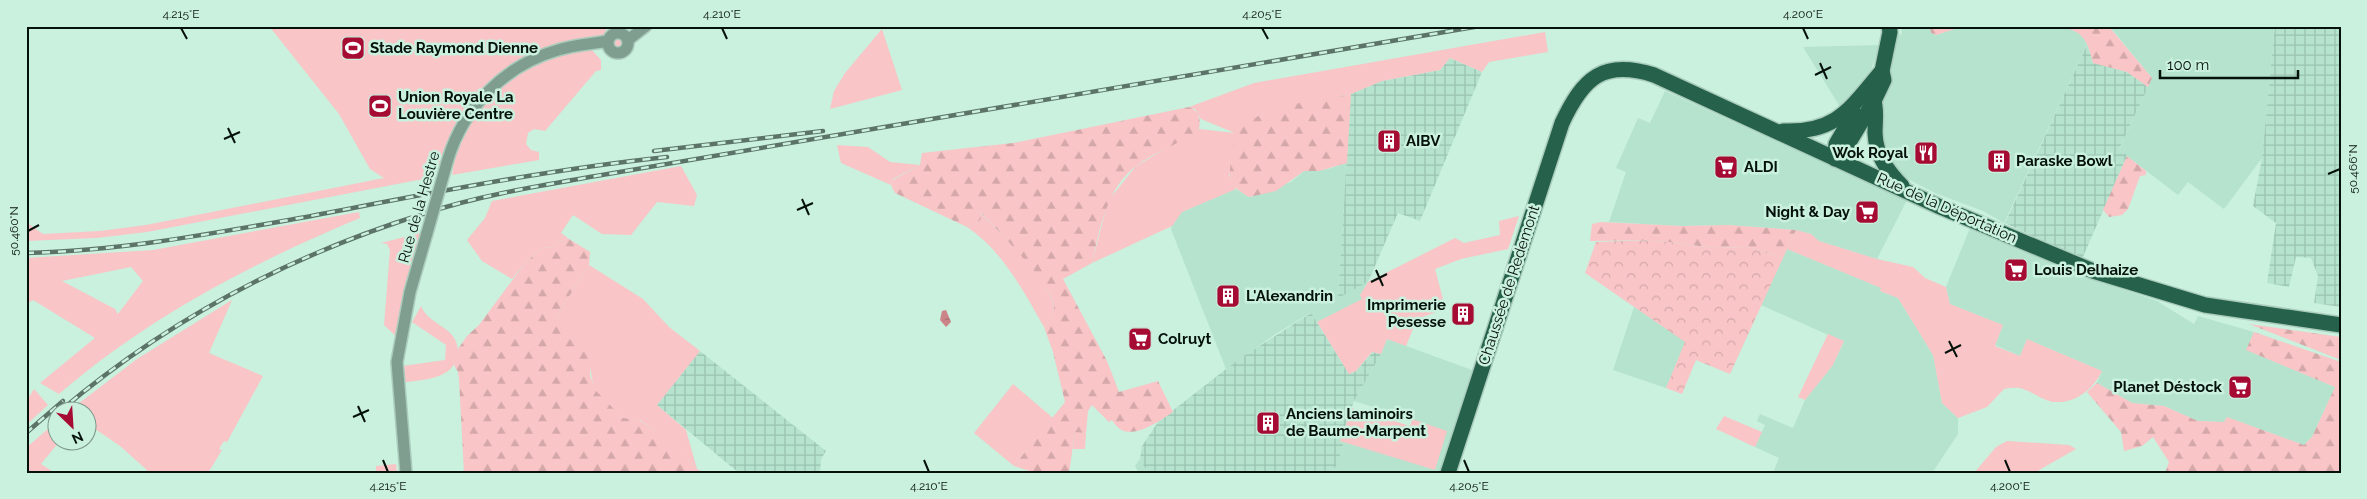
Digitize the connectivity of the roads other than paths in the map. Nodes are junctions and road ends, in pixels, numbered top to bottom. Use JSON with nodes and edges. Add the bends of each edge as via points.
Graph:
{"nodes":[{"id":1,"x":646,"y":26,"type":"edge"},
{"id":2,"x":1889,"y":29,"type":"edge"},
{"id":3,"x":628,"y":40,"type":"junction"},
{"id":4,"x":608,"y":41,"type":"junction"},
{"id":5,"x":1882,"y":71,"type":"junction"},
{"id":6,"x":1870,"y":86,"type":"junction"},
{"id":7,"x":1574,"y":98,"type":"joint"},
{"id":8,"x":1874,"y":101,"type":"junction"},
{"id":9,"x":1776,"y":131,"type":"junction"},
{"id":10,"x":1835,"y":159,"type":"junction"},
{"id":11,"x":1908,"y":192,"type":"junction"},
{"id":12,"x":2341,"y":325,"type":"edge"},
{"id":13,"x":406,"y":473,"type":"edge"},
{"id":14,"x":1448,"y":473,"type":"edge"}],
"edges":[{"from":1,"to":3,"type":"street"},
{"from":2,"to":5,"type":"main road"},
{"from":3,"to":4,"type":"street","name":"Rue de la Hestre","via":[[618,33]]},
{"from":3,"to":4,"type":"street","via":[[627,49],[619,54],[612,52]]},
{"from":4,"to":13,"type":"street","name":"Rue de la Hestre","bridge":true,"via":[[557,50],[517,68],[502,78],[469,113],[453,144],[410,292],[398,353],[396,367]]},
{"from":5,"to":6,"type":"main road"},
{"from":5,"to":8,"type":"main road","via":[[1884,80]]},
{"from":6,"to":9,"type":"main road","via":[[1834,122],[1797,132]]},
{"from":6,"to":10,"type":"main road","via":[[1835,145]]},
{"from":7,"to":9,"type":"main road","name":"Rue de la Déportation","via":[[1588,80],[1604,72],[1634,70],[1654,75]]},
{"from":7,"to":14,"type":"main road","name":"Chaussée de Redemont","via":[[1558,133]]},
{"from":8,"to":10,"type":"main road","via":[[1845,149]]},
{"from":8,"to":11,"type":"main road","via":[[1875,134],[1880,157],[1885,168]]},
{"from":9,"to":10,"type":"main road","name":"Rue de la Déportation"},
{"from":10,"to":11,"type":"main road","name":"Rue de la Déportation"},
{"from":11,"to":12,"type":"main road","name":"Rue de la Déportation","via":[[2093,271],[2180,299]]}]}
